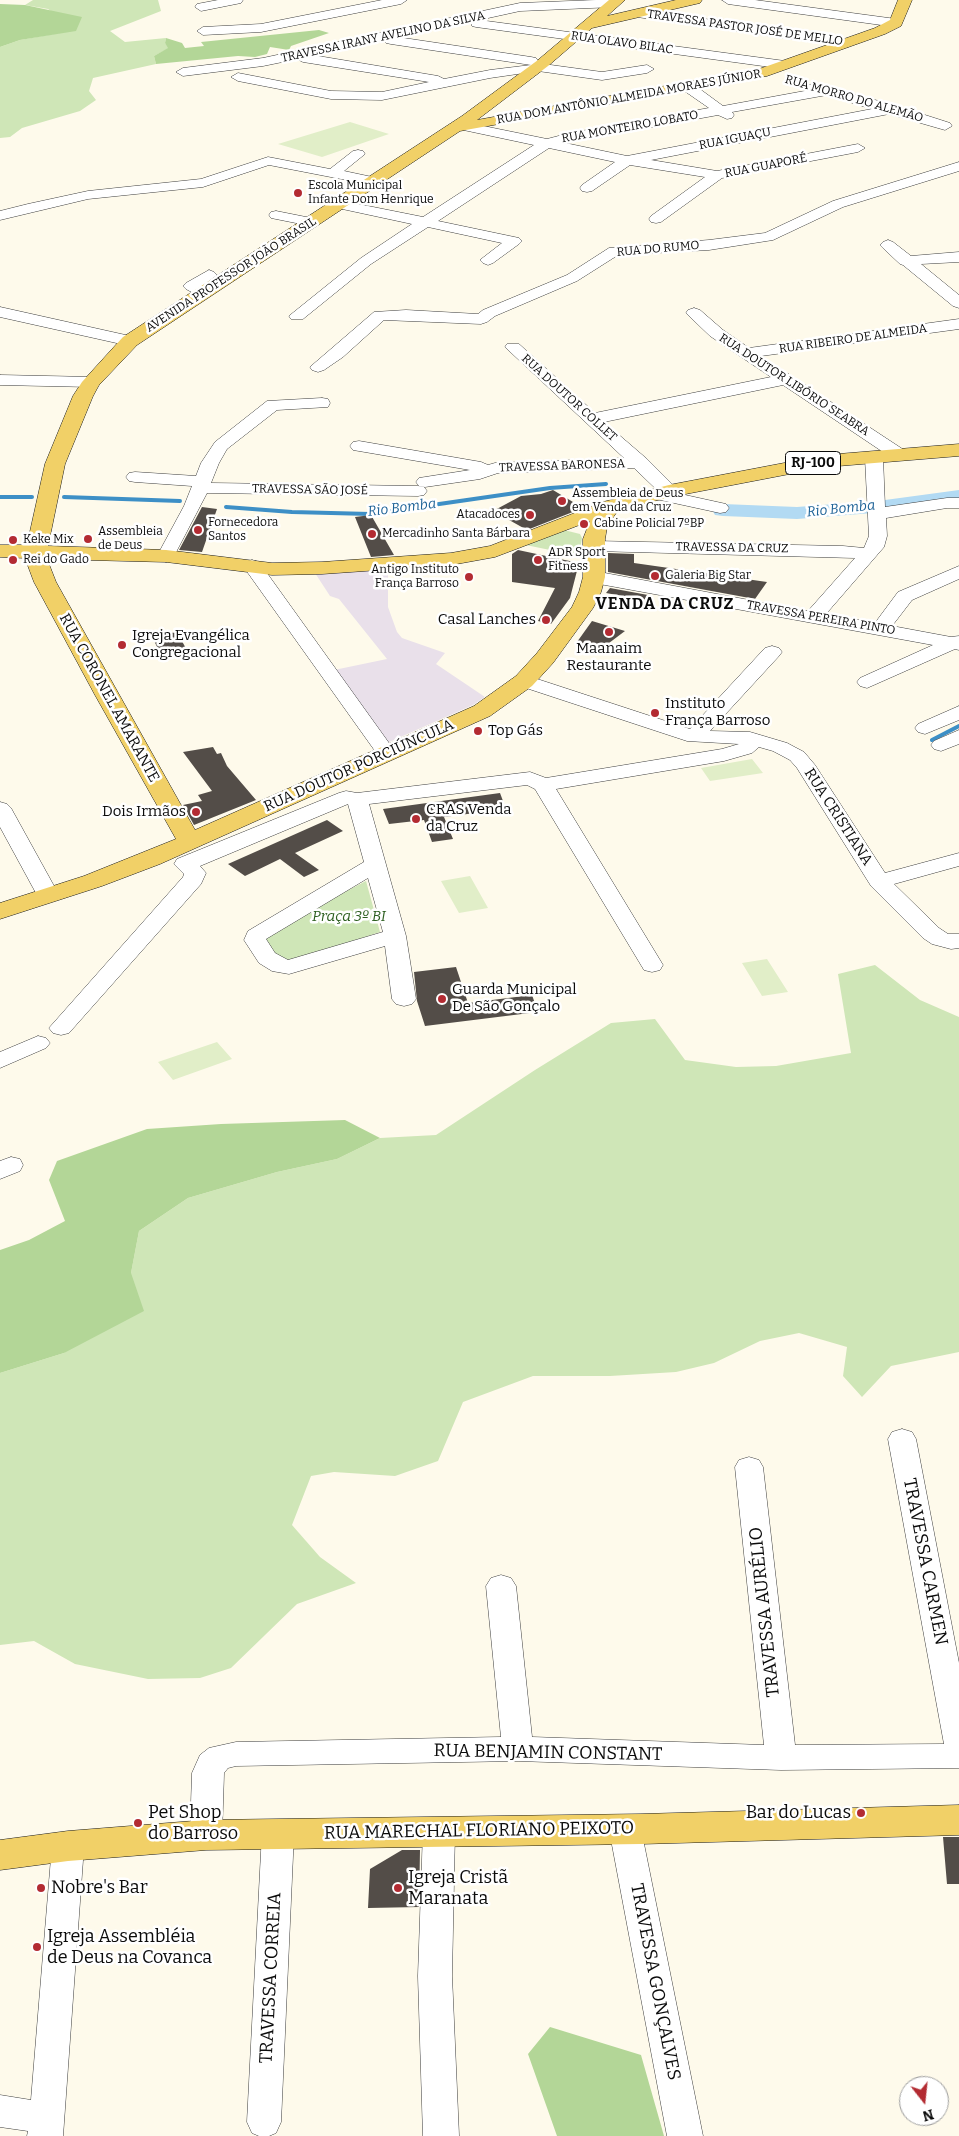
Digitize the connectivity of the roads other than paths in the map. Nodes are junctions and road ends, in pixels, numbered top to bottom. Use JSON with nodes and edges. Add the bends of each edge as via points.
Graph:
{"nodes":[{"id":1,"x":237,"y":0,"type":"edge"},
{"id":2,"x":401,"y":0,"type":"edge"},
{"id":3,"x":695,"y":0,"type":"edge"},
{"id":4,"x":728,"y":0,"type":"edge"},
{"id":5,"x":905,"y":0,"type":"edge"},
{"id":6,"x":382,"y":1,"type":"edge"},
{"id":7,"x":616,"y":2,"type":"edge"},
{"id":8,"x":201,"y":7,"type":"dead end"},
{"id":9,"x":641,"y":14,"type":"junction"},
{"id":10,"x":460,"y":21,"type":"junction"},
{"id":11,"x":896,"y":23,"type":"junction"},
{"id":12,"x":586,"y":26,"type":"junction"},
{"id":13,"x":203,"y":31,"type":"dead end"},
{"id":14,"x":573,"y":36,"type":"junction"},
{"id":15,"x":376,"y":38,"type":"junction"},
{"id":16,"x":848,"y":43,"type":"junction"},
{"id":17,"x":290,"y":56,"type":"junction"},
{"id":18,"x":605,"y":64,"type":"dead end"},
{"id":19,"x":537,"y":66,"type":"junction"},
{"id":20,"x":647,"y":69,"type":"dead end"},
{"id":21,"x":183,"y":72,"type":"dead end"},
{"id":22,"x":783,"y":72,"type":"junction"},
{"id":23,"x":238,"y":77,"type":"dead end"},
{"id":24,"x":587,"y":80,"type":"junction"},
{"id":25,"x":450,"y":82,"type":"junction"},
{"id":26,"x":800,"y":84,"type":"dead end"},
{"id":27,"x":688,"y":87,"type":"junction"},
{"id":28,"x":828,"y":91,"type":"junction"},
{"id":29,"x":720,"y":110,"type":"junction"},
{"id":30,"x":892,"y":110,"type":"junction"},
{"id":31,"x":463,"y":124,"type":"junction"},
{"id":32,"x":945,"y":126,"type":"dead end"},
{"id":33,"x":759,"y":134,"type":"junction"},
{"id":34,"x":545,"y":144,"type":"junction"},
{"id":35,"x":858,"y":148,"type":"dead end"},
{"id":36,"x":301,"y":153,"type":"dead end"},
{"id":37,"x":358,"y":154,"type":"dead end"},
{"id":38,"x":627,"y":160,"type":"junction"},
{"id":39,"x":280,"y":162,"type":"junction"},
{"id":40,"x":959,"y":166,"type":"edge"},
{"id":41,"x":738,"y":171,"type":"junction"},
{"id":42,"x":333,"y":173,"type":"junction"},
{"id":43,"x":717,"y":175,"type":"junction"},
{"id":44,"x":372,"y":181,"type":"junction"},
{"id":45,"x":586,"y":188,"type":"dead end"},
{"id":46,"x":338,"y":204,"type":"junction"},
{"id":47,"x":276,"y":215,"type":"dead end"},
{"id":48,"x":0,"y":216,"type":"edge"},
{"id":49,"x":656,"y":219,"type":"dead end"},
{"id":50,"x":311,"y":222,"type":"junction"},
{"id":51,"x":425,"y":223,"type":"junction"},
{"id":52,"x":888,"y":245,"type":"dead end"},
{"id":53,"x":959,"y":257,"type":"edge"},
{"id":54,"x":488,"y":260,"type":"dead end"},
{"id":55,"x":905,"y":260,"type":"junction"},
{"id":56,"x":209,"y":275,"type":"dead end"},
{"id":57,"x":202,"y":292,"type":"junction"},
{"id":58,"x":959,"y":304,"type":"edge"},
{"id":59,"x":0,"y":312,"type":"edge"},
{"id":60,"x":694,"y":313,"type":"dead end"},
{"id":61,"x":297,"y":316,"type":"dead end"},
{"id":62,"x":959,"y":324,"type":"edge"},
{"id":63,"x":130,"y":341,"type":"junction"},
{"id":64,"x":513,"y":347,"type":"dead end"},
{"id":65,"x":747,"y":353,"type":"junction"},
{"id":66,"x":318,"y":367,"type":"dead end"},
{"id":67,"x":786,"y":379,"type":"junction"},
{"id":68,"x":0,"y":380,"type":"edge"},
{"id":69,"x":92,"y":382,"type":"junction"},
{"id":70,"x":322,"y":403,"type":"dead end"},
{"id":71,"x":592,"y":419,"type":"junction"},
{"id":72,"x":359,"y":446,"type":"dead end"},
{"id":73,"x":959,"y":450,"type":"edge"},
{"id":74,"x":898,"y":454,"type":"junction"},
{"id":75,"x":874,"y":458,"type":"junction"},
{"id":76,"x":641,"y":463,"type":"junction"},
{"id":77,"x":495,"y":468,"type":"junction"},
{"id":78,"x":134,"y":477,"type":"dead end"},
{"id":79,"x":202,"y":485,"type":"junction"},
{"id":80,"x":422,"y":487,"type":"joint"},
{"id":81,"x":663,"y":492,"type":"junction"},
{"id":82,"x":959,"y":503,"type":"edge"},
{"id":83,"x":610,"y":506,"type":"junction"},
{"id":84,"x":720,"y":508,"type":"dead end"},
{"id":85,"x":877,"y":508,"type":"junction"},
{"id":86,"x":555,"y":527,"type":"junction"},
{"id":87,"x":594,"y":542,"type":"junction"},
{"id":88,"x":0,"y":551,"type":"edge"},
{"id":89,"x":36,"y":551,"type":"junction"},
{"id":90,"x":869,"y":554,"type":"junction"},
{"id":91,"x":166,"y":556,"type":"junction"},
{"id":92,"x":252,"y":566,"type":"junction"},
{"id":93,"x":959,"y":572,"type":"edge"},
{"id":94,"x":594,"y":576,"type":"junction"},
{"id":95,"x":814,"y":617,"type":"junction"},
{"id":96,"x":880,"y":629,"type":"junction"},
{"id":97,"x":957,"y":642,"type":"edge"},
{"id":98,"x":772,"y":652,"type":"dead end"},
{"id":99,"x":524,"y":681,"type":"junction"},
{"id":100,"x":867,"y":682,"type":"dead end"},
{"id":101,"x":959,"y":712,"type":"edge"},
{"id":102,"x":925,"y":728,"type":"dead end"},
{"id":103,"x":694,"y":737,"type":"junction"},
{"id":104,"x":750,"y":745,"type":"dead end"},
{"id":105,"x":387,"y":754,"type":"junction"},
{"id":106,"x":342,"y":774,"type":"junction"},
{"id":107,"x":543,"y":785,"type":"junction"},
{"id":108,"x":305,"y":790,"type":"junction"},
{"id":109,"x":352,"y":798,"type":"junction"},
{"id":110,"x":0,"y":808,"type":"edge"},
{"id":111,"x":190,"y":840,"type":"junction"},
{"id":112,"x":959,"y":858,"type":"edge"},
{"id":113,"x":151,"y":859,"type":"junction"},
{"id":114,"x":185,"y":864,"type":"junction"},
{"id":115,"x":376,"y":864,"type":"junction"},
{"id":116,"x":879,"y":881,"type":"junction"},
{"id":117,"x":48,"y":895,"type":"junction"},
{"id":118,"x":0,"y":911,"type":"edge"},
{"id":119,"x":395,"y":936,"type":"junction"},
{"id":120,"x":959,"y":941,"type":"edge"},
{"id":121,"x":652,"y":964,"type":"dead end"},
{"id":122,"x":404,"y":999,"type":"dead end"},
{"id":123,"x":61,"y":1028,"type":"dead end"},
{"id":124,"x":38,"y":1043,"type":"dead end"},
{"id":125,"x":0,"y":1061,"type":"edge"},
{"id":126,"x":902,"y":1439,"type":"dead end"},
{"id":127,"x":749,"y":1467,"type":"dead end"},
{"id":128,"x":500,"y":1586,"type":"dead end"},
{"id":129,"x":959,"y":1743,"type":"edge"},
{"id":130,"x":518,"y":1749,"type":"junction"},
{"id":131,"x":959,"y":1756,"type":"edge"},
{"id":132,"x":781,"y":1758,"type":"junction"},
{"id":133,"x":959,"y":1820,"type":"edge"},
{"id":134,"x":625,"y":1829,"type":"junction"},
{"id":135,"x":439,"y":1831,"type":"junction"},
{"id":136,"x":278,"y":1833,"type":"junction"},
{"id":137,"x":206,"y":1835,"type":"junction"},
{"id":138,"x":68,"y":1846,"type":"junction"},
{"id":139,"x":0,"y":1855,"type":"edge"},
{"id":140,"x":0,"y":2111,"type":"edge"},
{"id":141,"x":264,"y":2122,"type":"dead end"},
{"id":142,"x":45,"y":2127,"type":"edge"},
{"id":143,"x":441,"y":2136,"type":"edge"},
{"id":144,"x":685,"y":2136,"type":"edge"}],
"edges":[{"from":1,"to":8,"type":"street"},
{"from":2,"to":6,"type":"street"},
{"from":3,"to":9,"type":"main road"},
{"from":4,"to":11,"type":"street"},
{"from":5,"to":11,"type":"main road"},
{"from":6,"to":13,"type":"street","via":[[261,28]]},
{"from":7,"to":10,"type":"street","name":"TRAVESSA IRANY AVELINO DA SILVA","via":[[528,6]]},
{"from":7,"to":12,"type":"main road","name":"AVENIDA PROFESSOR JOÃO BRASIL"},
{"from":9,"to":12,"type":"main road"},
{"from":9,"to":16,"type":"street","name":"TRAVESSA PASTOR JOSÉ DE MELLO"},
{"from":10,"to":14,"type":"street","name":"RUA OLAVO BILAC"},
{"from":10,"to":15,"type":"street","name":"TRAVESSA IRANY AVELINO DA SILVA"},
{"from":11,"to":16,"type":"main road","name":"RUA DOM ANTÔNIO ALMEIDA MORAES JÚNIOR"},
{"from":12,"to":14,"type":"main road","name":"AVENIDA PROFESSOR JOÃO BRASIL"},
{"from":14,"to":19,"type":"main road","name":"AVENIDA PROFESSOR JOÃO BRASIL"},
{"from":14,"to":22,"type":"street","name":"RUA OLAVO BILAC"},
{"from":15,"to":17,"type":"street","name":"TRAVESSA IRANY AVELINO DA SILVA"},
{"from":15,"to":19,"type":"street"},
{"from":16,"to":22,"type":"main road","name":"RUA DOM ANTÔNIO ALMEIDA MORAES JÚNIOR"},
{"from":17,"to":21,"type":"street","name":"TRAVESSA IRANY AVELINO DA SILVA","via":[[248,65]]},
{"from":17,"to":25,"type":"street"},
{"from":18,"to":24,"type":"street"},
{"from":19,"to":24,"type":"street"},
{"from":19,"to":25,"type":"street"},
{"from":19,"to":31,"type":"main road","name":"AVENIDA PROFESSOR JOÃO BRASIL"},
{"from":20,"to":24,"type":"street"},
{"from":22,"to":27,"type":"main road","name":"RUA DOM ANTÔNIO ALMEIDA MORAES JÚNIOR"},
{"from":23,"to":25,"type":"street","via":[[318,93],[369,96],[395,95]]},
{"from":26,"to":28,"type":"street","name":"RUA MORRO DO ALEMÃO"},
{"from":27,"to":29,"type":"street"},
{"from":27,"to":31,"type":"main road","name":"RUA DOM ANTÔNIO ALMEIDA MORAES JÚNIOR"},
{"from":28,"to":29,"type":"street","name":"RUA MONTEIRO LOBATO"},
{"from":28,"to":30,"type":"street","name":"RUA MORRO DO ALEMÃO"},
{"from":29,"to":33,"type":"street"},
{"from":29,"to":34,"type":"street","name":"RUA MONTEIRO LOBATO"},
{"from":30,"to":32,"type":"street","name":"RUA MORRO DO ALEMÃO"},
{"from":30,"to":33,"type":"street","name":"RUA IGUAÇU"},
{"from":31,"to":34,"type":"street"},
{"from":31,"to":44,"type":"main road","name":"AVENIDA PROFESSOR JOÃO BRASIL"},
{"from":33,"to":38,"type":"street","name":"RUA IGUAÇU"},
{"from":33,"to":41,"type":"street","via":[[788,154],[782,159]]},
{"from":34,"to":38,"type":"street"},
{"from":34,"to":51,"type":"street","name":"RUA MONTEIRO LOBATO"},
{"from":35,"to":41,"type":"street","name":"RUA GUAPORÉ"},
{"from":36,"to":39,"type":"street"},
{"from":37,"to":42,"type":"street"},
{"from":38,"to":43,"type":"street"},
{"from":38,"to":45,"type":"street","name":"RUA IGUAÇU"},
{"from":39,"to":42,"type":"street"},
{"from":39,"to":48,"type":"street","via":[[264,162],[203,183],[88,195]]},
{"from":40,"to":66,"type":"street","name":"RUA DO RUMO","via":[[838,204],[768,237],[709,245],[620,246],[572,278],[481,319],[380,315]]},
{"from":41,"to":43,"type":"street","name":"RUA GUAPORÉ"},
{"from":42,"to":44,"type":"street"},
{"from":43,"to":49,"type":"street","name":"RUA GUAPORÉ"},
{"from":44,"to":46,"type":"main road","name":"AVENIDA PROFESSOR JOÃO BRASIL"},
{"from":46,"to":50,"type":"main road","name":"AVENIDA PROFESSOR JOÃO BRASIL"},
{"from":46,"to":51,"type":"street"},
{"from":47,"to":50,"type":"street"},
{"from":50,"to":57,"type":"main road","name":"AVENIDA PROFESSOR JOÃO BRASIL"},
{"from":51,"to":54,"type":"street","via":[[514,241]]},
{"from":51,"to":61,"type":"street","name":"RUA MONTEIRO LOBATO","via":[[366,261]]},
{"from":52,"to":55,"type":"street"},
{"from":53,"to":55,"type":"street"},
{"from":55,"to":58,"type":"street"},
{"from":56,"to":57,"type":"street","via":[[191,286]]},
{"from":57,"to":63,"type":"main road","name":"AVENIDA PROFESSOR JOÃO BRASIL"},
{"from":59,"to":63,"type":"street"},
{"from":60,"to":65,"type":"street","name":"RUA DOUTOR LIBÓRIO SEABRA","via":[[716,333]]},
{"from":62,"to":65,"type":"street","name":"RUA RIBEIRO DE ALMEIDA"},
{"from":63,"to":69,"type":"main road","name":"AVENIDA PROFESSOR JOÃO BRASIL"},
{"from":64,"to":71,"type":"street","name":"RUA DOUTOR COLLET"},
{"from":65,"to":67,"type":"street","name":"RUA DOUTOR LIBÓRIO SEABRA"},
{"from":67,"to":71,"type":"street"},
{"from":67,"to":74,"type":"street","name":"RUA DOUTOR LIBÓRIO SEABRA"},
{"from":68,"to":69,"type":"street"},
{"from":69,"to":89,"type":"main road","name":"AVENIDA PROFESSOR JOÃO BRASIL","via":[[55,464]]},
{"from":70,"to":79,"type":"street","via":[[270,407],[221,446]]},
{"from":71,"to":76,"type":"street","name":"RUA DOUTOR COLLET"},
{"from":72,"to":77,"type":"street"},
{"from":73,"to":74,"type":"main road","number":"RJ-100"},
{"from":74,"to":75,"type":"main road","number":"RJ-100"},
{"from":75,"to":81,"type":"main road","number":"RJ-100","via":[[799,465]]},
{"from":75,"to":85,"type":"street"},
{"from":76,"to":77,"type":"street","name":"TRAVESSA BARONESA"},
{"from":76,"to":81,"type":"street","name":"RUA DOUTOR COLLET"},
{"from":77,"to":80,"type":"street","name":"TRAVESSA BARONESA"},
{"from":78,"to":79,"type":"street","name":"TRAVESSA SÃO JOSÉ"},
{"from":79,"to":80,"type":"street","name":"TRAVESSA SÃO JOSÉ"},
{"from":79,"to":91,"type":"street"},
{"from":81,"to":83,"type":"main road","number":"RJ-100"},
{"from":81,"to":84,"type":"street"},
{"from":82,"to":85,"type":"street"},
{"from":83,"to":86,"type":"main road","number":"RJ-100"},
{"from":83,"to":87,"type":"main road","name":"RUA DOUTOR PORCIÚNCULA","via":[[598,523]]},
{"from":85,"to":90,"type":"street","via":[[878,536],[875,548]]},
{"from":86,"to":87,"type":"main road","via":[[582,531]]},
{"from":86,"to":92,"type":"main road","number":"RJ-100","via":[[495,551],[451,559],[322,568]]},
{"from":87,"to":90,"type":"street","name":"TRAVESSA DA CRUZ"},
{"from":87,"to":94,"type":"main road","name":"RUA DOUTOR PORCIÚNCULA"},
{"from":88,"to":89,"type":"main road","number":"RJ-100"},
{"from":89,"to":91,"type":"main road","number":"RJ-100"},
{"from":89,"to":111,"type":"main road","name":"RUA CORONEL AMARANTE","via":[[45,582],[152,778]]},
{"from":90,"to":95,"type":"street"},
{"from":91,"to":92,"type":"main road","number":"RJ-100"},
{"from":92,"to":105,"type":"street"},
{"from":93,"to":96,"type":"street","via":[[904,596]]},
{"from":94,"to":95,"type":"street","name":"TRAVESSA PEREIRA PINTO"},
{"from":94,"to":99,"type":"main road","name":"RUA DOUTOR PORCIÚNCULA","via":[[582,608]]},
{"from":95,"to":96,"type":"street","name":"TRAVESSA PEREIRA PINTO"},
{"from":96,"to":97,"type":"street","name":"TRAVESSA PEREIRA PINTO"},
{"from":97,"to":100,"type":"street"},
{"from":98,"to":103,"type":"street"},
{"from":99,"to":103,"type":"street","name":"RUA CRISTIANA"},
{"from":99,"to":105,"type":"main road","name":"RUA DOUTOR PORCIÚNCULA","via":[[482,711]]},
{"from":101,"to":102,"type":"street"},
{"from":103,"to":116,"type":"street","name":"RUA CRISTIANA","via":[[750,738],[797,756]]},
{"from":104,"to":107,"type":"street","via":[[724,755]]},
{"from":105,"to":106,"type":"main road","name":"RUA DOUTOR PORCIÚNCULA"},
{"from":106,"to":108,"type":"main road","name":"RUA DOUTOR PORCIÚNCULA"},
{"from":106,"to":109,"type":"street"},
{"from":107,"to":109,"type":"street","via":[[530,778]]},
{"from":107,"to":121,"type":"street"},
{"from":108,"to":109,"type":"street"},
{"from":108,"to":111,"type":"main road","name":"RUA DOUTOR PORCIÚNCULA"},
{"from":109,"to":114,"type":"street"},
{"from":109,"to":115,"type":"street"},
{"from":110,"to":117,"type":"street"},
{"from":111,"to":113,"type":"main road","name":"RUA DOUTOR PORCIÚNCULA"},
{"from":111,"to":114,"type":"street"},
{"from":112,"to":116,"type":"street"},
{"from":113,"to":114,"type":"street"},
{"from":113,"to":117,"type":"main road","name":"RUA DOUTOR PORCIÚNCULA"},
{"from":114,"to":123,"type":"street","via":[[194,870],[193,879]]},
{"from":115,"to":119,"type":"street"},
{"from":115,"to":119,"type":"street","via":[[256,936],[255,940],[267,958],[280,966],[289,966]]},
{"from":116,"to":120,"type":"street","name":"RUA CRISTIANA","via":[[931,933],[940,939]]},
{"from":117,"to":118,"type":"main road","name":"RUA DOUTOR PORCIÚNCULA"},
{"from":119,"to":122,"type":"street"},
{"from":124,"to":125,"type":"street"},
{"from":126,"to":129,"type":"street","name":"TRAVESSA CARMEN"},
{"from":127,"to":132,"type":"street","name":"TRAVESSA AURÉLIO"},
{"from":128,"to":130,"type":"street"},
{"from":130,"to":132,"type":"street","name":"RUA BENJAMIN CONSTANT"},
{"from":130,"to":137,"type":"street","name":"RUA BENJAMIN CONSTANT","via":[[236,1754],[220,1758],[211,1764],[208,1773]]},
{"from":131,"to":132,"type":"street","name":"RUA BENJAMIN CONSTANT"},
{"from":133,"to":134,"type":"main road","name":"RUA MARECHAL FLORIANO PEIXOTO"},
{"from":134,"to":135,"type":"main road","name":"RUA MARECHAL FLORIANO PEIXOTO"},
{"from":134,"to":144,"type":"street","name":"TRAVESSA GONÇALVES"},
{"from":135,"to":136,"type":"main road","name":"RUA MARECHAL FLORIANO PEIXOTO"},
{"from":135,"to":143,"type":"street","via":[[435,1976]]},
{"from":136,"to":137,"type":"main road","name":"RUA MARECHAL FLORIANO PEIXOTO"},
{"from":136,"to":141,"type":"street","name":"TRAVESSA CORREIA"},
{"from":137,"to":138,"type":"main road","name":"RUA MARECHAL FLORIANO PEIXOTO"},
{"from":138,"to":139,"type":"main road","name":"RUA MARECHAL FLORIANO PEIXOTO"},
{"from":138,"to":142,"type":"street"},
{"from":140,"to":142,"type":"street"}]}
